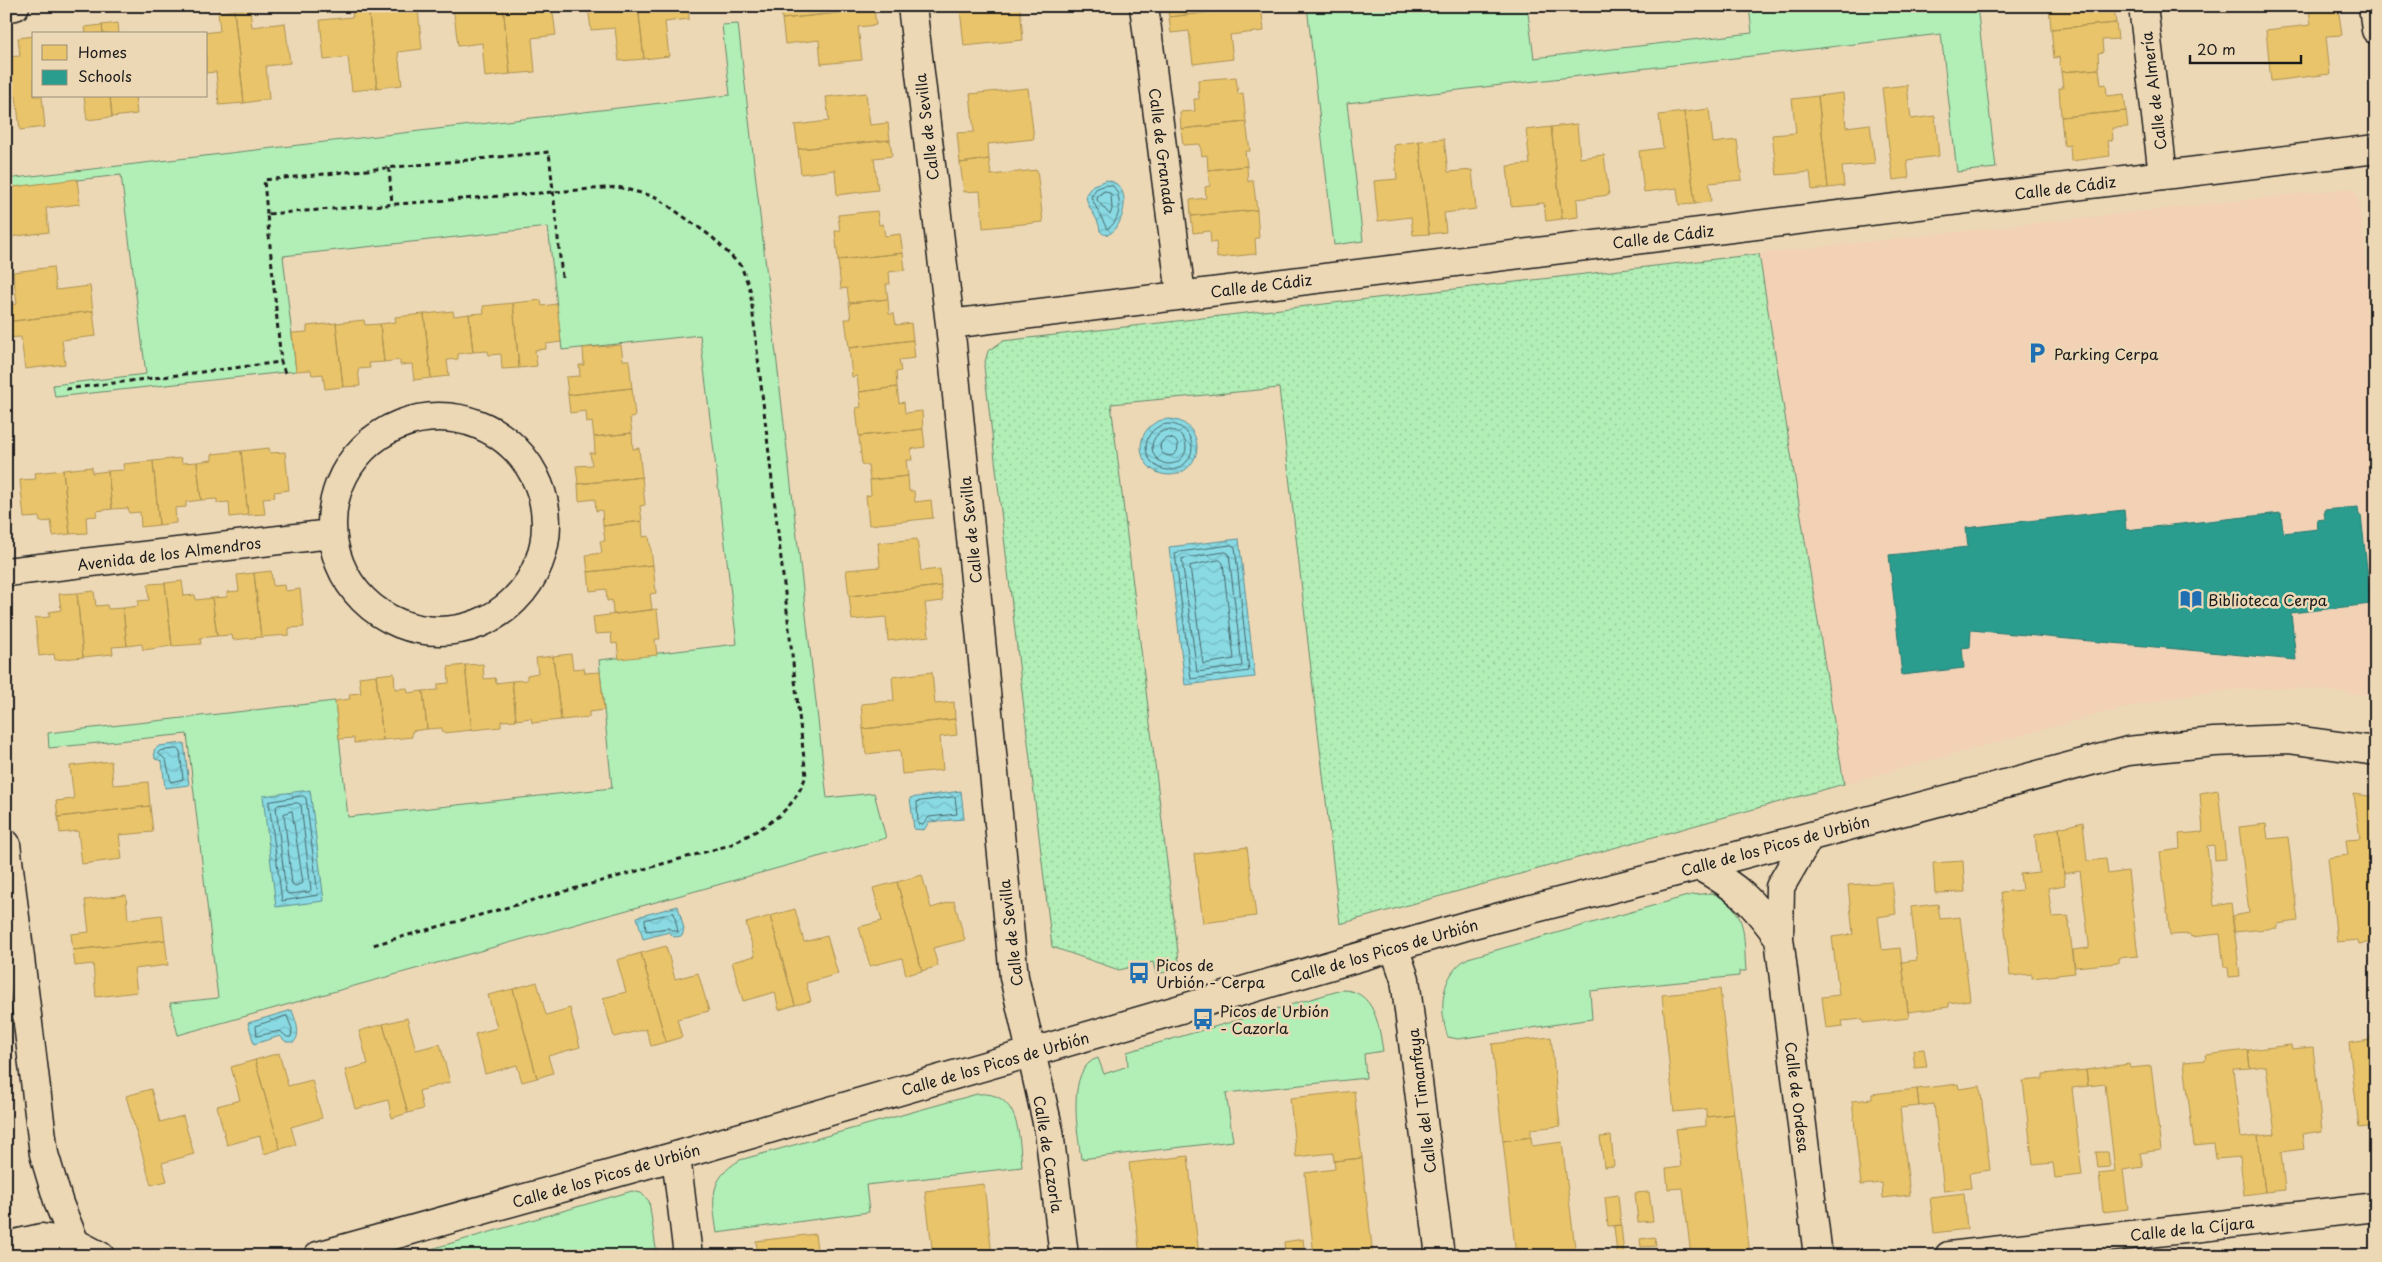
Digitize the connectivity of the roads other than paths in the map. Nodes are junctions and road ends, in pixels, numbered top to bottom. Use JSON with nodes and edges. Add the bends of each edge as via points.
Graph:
{"nodes":[{"id":1,"x":15,"y":6,"type":"edge"},
{"id":2,"x":912,"y":6,"type":"edge"},
{"id":3,"x":1144,"y":6,"type":"edge"},
{"id":4,"x":2143,"y":6,"type":"edge"},
{"id":5,"x":2373,"y":6,"type":"edge"},
{"id":6,"x":6,"y":7,"type":"edge"},
{"id":7,"x":2376,"y":30,"type":"edge"},
{"id":8,"x":2376,"y":149,"type":"edge"},
{"id":9,"x":2162,"y":175,"type":"junction"},
{"id":10,"x":1182,"y":295,"type":"junction"},
{"id":11,"x":950,"y":324,"type":"junction"},
{"id":12,"x":331,"y":534,"type":"junction"},
{"id":13,"x":6,"y":572,"type":"edge"},
{"id":14,"x":2376,"y":751,"type":"edge"},
{"id":15,"x":1809,"y":837,"type":"junction"},
{"id":16,"x":6,"y":844,"type":"edge"},
{"id":17,"x":1699,"y":866,"type":"junction"},
{"id":18,"x":1779,"y":938,"type":"junction"},
{"id":19,"x":1394,"y":947,"type":"junction"},
{"id":20,"x":1031,"y":1052,"type":"junction"},
{"id":21,"x":676,"y":1156,"type":"junction"},
{"id":22,"x":2376,"y":1207,"type":"edge"},
{"id":23,"x":75,"y":1242,"type":"junction"},
{"id":24,"x":6,"y":1246,"type":"edge"},
{"id":25,"x":100,"y":1256,"type":"edge"},
{"id":26,"x":318,"y":1256,"type":"edge"},
{"id":27,"x":688,"y":1256,"type":"edge"},
{"id":28,"x":1064,"y":1256,"type":"edge"},
{"id":29,"x":1440,"y":1256,"type":"edge"},
{"id":30,"x":1818,"y":1256,"type":"edge"},
{"id":31,"x":1949,"y":1256,"type":"edge"}],
"edges":[{"from":1,"to":6,"type":"street"},
{"from":2,"to":11,"type":"street","name":"Calle de Sevilla"},
{"from":3,"to":10,"type":"street","name":"Calle de Granada"},
{"from":4,"to":9,"type":"street","name":"Calle de Almería"},
{"from":5,"to":7,"type":"street"},
{"from":8,"to":9,"type":"street","name":"Calle de Cádiz"},
{"from":9,"to":10,"type":"street","name":"Calle de Cádiz"},
{"from":10,"to":11,"type":"street","name":"Calle de Cádiz"},
{"from":11,"to":20,"type":"street","name":"Calle de Sevilla","via":[[1014,977]]},
{"from":12,"to":12,"type":"street","via":[[341,569],[362,599],[391,620],[425,630],[461,629],[495,615],[522,592],[540,560],[546,525],[541,489],[524,458],[497,434],[464,419],[428,416],[393,426],[364,446],[342,475],[332,504]]},
{"from":12,"to":13,"type":"street","name":"Avenida de los Almendros"},
{"from":14,"to":15,"type":"street","name":"Calle de los Picos de Urbión","via":[[2288,739],[2214,742],[2128,751]]},
{"from":15,"to":17,"type":"street","name":"Calle de los Picos de Urbión"},
{"from":15,"to":18,"type":"street","name":"Calle de Ordesa","via":[[1780,887]]},
{"from":16,"to":23,"type":"street","via":[[44,1154]]},
{"from":17,"to":18,"type":"street","via":[[1726,880],[1748,897]]},
{"from":17,"to":19,"type":"street","name":"Calle de los Picos de Urbión"},
{"from":18,"to":30,"type":"street","name":"Calle de Ordesa"},
{"from":19,"to":20,"type":"street","name":"Calle de los Picos de Urbión"},
{"from":19,"to":29,"type":"street","name":"Calle del Timanfaya","via":[[1406,979]]},
{"from":20,"to":21,"type":"street","name":"Calle de los Picos de Urbión"},
{"from":20,"to":28,"type":"street","name":"Calle de Cazorla","via":[[1049,1131]]},
{"from":21,"to":26,"type":"street","name":"Calle de los Picos de Urbión"},
{"from":21,"to":27,"type":"street"},
{"from":22,"to":31,"type":"street","name":"Calle de la Cíjara"},
{"from":23,"to":24,"type":"street","via":[[42,1238]]},
{"from":23,"to":25,"type":"street"}]}
